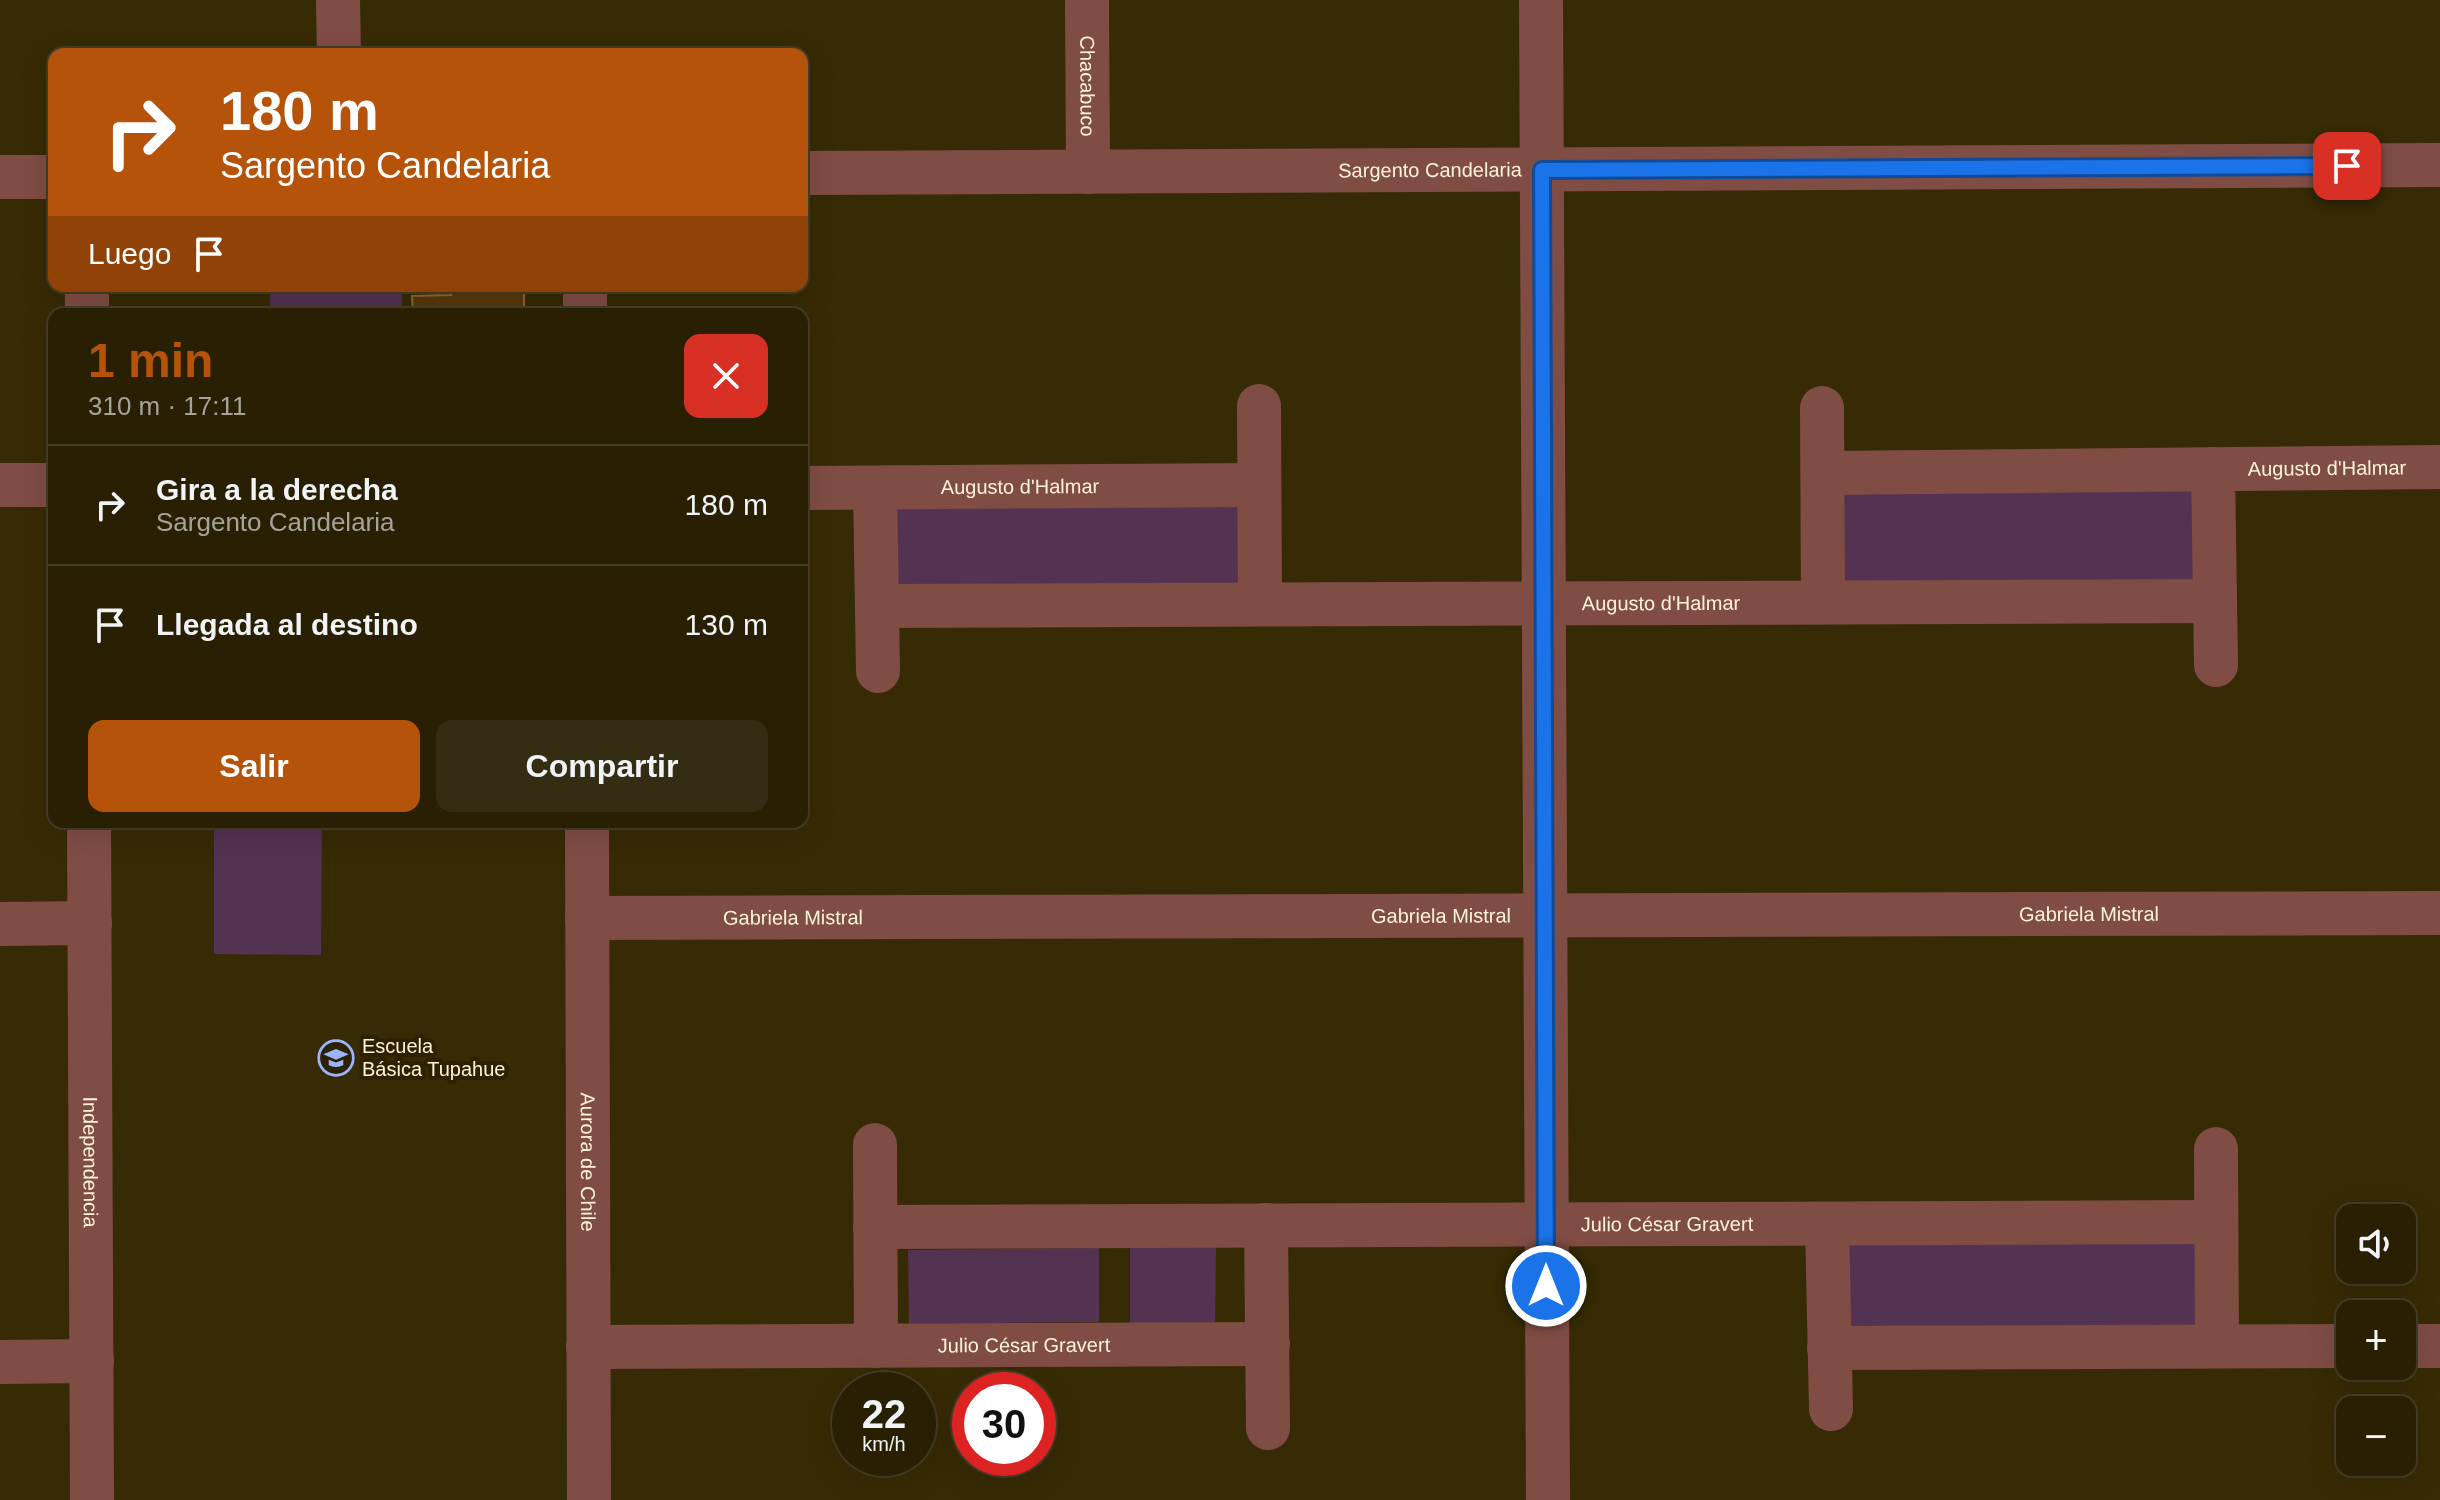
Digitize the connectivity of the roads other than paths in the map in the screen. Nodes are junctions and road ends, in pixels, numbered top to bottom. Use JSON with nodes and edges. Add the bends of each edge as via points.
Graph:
{"nodes":[{"id":1,"x":338,"y":0,"type":"edge"},
{"id":2,"x":1087,"y":0,"type":"edge"},
{"id":3,"x":1541,"y":0,"type":"edge"},
{"id":4,"x":339,"y":48,"type":"edge"},
{"id":5,"x":2440,"y":165,"type":"edge"},
{"id":6,"x":1542,"y":170,"type":"junction"},
{"id":7,"x":1088,"y":172,"type":"junction"},
{"id":8,"x":808,"y":173,"type":"edge"},
{"id":9,"x":0,"y":177,"type":"edge"},
{"id":10,"x":48,"y":177,"type":"edge"},
{"id":11,"x":1259,"y":406,"type":"dead end"},
{"id":12,"x":1822,"y":408,"type":"dead end"},
{"id":13,"x":2440,"y":467,"type":"edge"},
{"id":14,"x":2213,"y":469,"type":"junction"},
{"id":15,"x":1823,"y":473,"type":"junction"},
{"id":16,"x":0,"y":485,"type":"edge"},
{"id":17,"x":48,"y":485,"type":"edge"},
{"id":18,"x":1259,"y":485,"type":"junction"},
{"id":19,"x":808,"y":488,"type":"edge"},
{"id":20,"x":875,"y":488,"type":"junction"},
{"id":21,"x":2215,"y":601,"type":"junction"},
{"id":22,"x":1823,"y":602,"type":"junction"},
{"id":23,"x":1260,"y":604,"type":"junction"},
{"id":24,"x":1543,"y":604,"type":"junction"},
{"id":25,"x":877,"y":606,"type":"junction"},
{"id":26,"x":2216,"y":665,"type":"dead end"},
{"id":27,"x":878,"y":671,"type":"dead end"},
{"id":28,"x":89,"y":828,"type":"edge"},
{"id":29,"x":587,"y":828,"type":"edge"},
{"id":30,"x":2440,"y":913,"type":"edge"},
{"id":31,"x":1545,"y":916,"type":"junction"},
{"id":32,"x":587,"y":918,"type":"junction"},
{"id":33,"x":90,"y":923,"type":"junction"},
{"id":34,"x":0,"y":924,"type":"edge"},
{"id":35,"x":875,"y":1145,"type":"dead end"},
{"id":36,"x":2216,"y":1149,"type":"dead end"},
{"id":37,"x":2216,"y":1222,"type":"junction"},
{"id":38,"x":1827,"y":1224,"type":"junction"},
{"id":39,"x":1266,"y":1225,"type":"junction"},
{"id":40,"x":1546,"y":1225,"type":"junction"},
{"id":41,"x":875,"y":1227,"type":"junction"},
{"id":42,"x":1268,"y":1344,"type":"junction"},
{"id":43,"x":876,"y":1346,"type":"junction"},
{"id":44,"x":2217,"y":1346,"type":"junction"},
{"id":45,"x":2336,"y":1346,"type":"edge"},
{"id":46,"x":2416,"y":1346,"type":"edge"},
{"id":47,"x":2440,"y":1346,"type":"edge"},
{"id":48,"x":588,"y":1347,"type":"junction"},
{"id":49,"x":1829,"y":1348,"type":"junction"},
{"id":50,"x":92,"y":1361,"type":"junction"},
{"id":51,"x":0,"y":1362,"type":"edge"},
{"id":52,"x":1831,"y":1409,"type":"dead end"},
{"id":53,"x":1268,"y":1428,"type":"dead end"},
{"id":54,"x":92,"y":1500,"type":"edge"},
{"id":55,"x":589,"y":1500,"type":"edge"},
{"id":56,"x":1548,"y":1500,"type":"edge"}],
"edges":[{"from":1,"to":4,"type":"street"},
{"from":2,"to":7,"type":"street","name":"Chacabuco"},
{"from":3,"to":6,"type":"street"},
{"from":5,"to":6,"type":"street","name":"Sargento Candelaria"},
{"from":6,"to":7,"type":"street","name":"Sargento Candelaria"},
{"from":6,"to":24,"type":"street"},
{"from":7,"to":8,"type":"street","name":"Sargento Candelaria"},
{"from":9,"to":10,"type":"street"},
{"from":11,"to":18,"type":"street"},
{"from":12,"to":15,"type":"street"},
{"from":13,"to":14,"type":"street","name":"Augusto d'Halmar"},
{"from":14,"to":15,"type":"street","name":"Augusto d'Halmar"},
{"from":14,"to":21,"type":"street"},
{"from":15,"to":22,"type":"street"},
{"from":16,"to":17,"type":"street"},
{"from":18,"to":20,"type":"street","name":"Augusto d'Halmar"},
{"from":18,"to":23,"type":"street"},
{"from":19,"to":20,"type":"street","name":"Augusto d'Halmar"},
{"from":20,"to":25,"type":"street"},
{"from":21,"to":22,"type":"street","name":"Augusto d'Halmar"},
{"from":21,"to":26,"type":"street"},
{"from":22,"to":24,"type":"street","name":"Augusto d'Halmar"},
{"from":23,"to":24,"type":"street","name":"Augusto d'Halmar"},
{"from":23,"to":25,"type":"street","name":"Augusto d'Halmar"},
{"from":24,"to":31,"type":"street"},
{"from":25,"to":27,"type":"street"},
{"from":28,"to":33,"type":"street","name":"Independencia"},
{"from":29,"to":32,"type":"street","name":"Aurora de Chile"},
{"from":30,"to":31,"type":"street","name":"Gabriela Mistral"},
{"from":31,"to":32,"type":"street","name":"Gabriela Mistral"},
{"from":31,"to":40,"type":"street"},
{"from":32,"to":48,"type":"street","name":"Aurora de Chile"},
{"from":33,"to":34,"type":"street"},
{"from":33,"to":50,"type":"street","name":"Independencia"},
{"from":35,"to":41,"type":"street"},
{"from":36,"to":37,"type":"street"},
{"from":37,"to":38,"type":"street","name":"Julio César Gravert"},
{"from":37,"to":44,"type":"street"},
{"from":38,"to":40,"type":"street","name":"Julio César Gravert"},
{"from":38,"to":49,"type":"street"},
{"from":39,"to":40,"type":"street","name":"Julio César Gravert"},
{"from":39,"to":41,"type":"street","name":"Julio César Gravert"},
{"from":39,"to":42,"type":"street"},
{"from":40,"to":56,"type":"street"},
{"from":41,"to":43,"type":"street"},
{"from":42,"to":43,"type":"street","name":"Julio César Gravert"},
{"from":42,"to":53,"type":"street"},
{"from":43,"to":48,"type":"street","name":"Julio César Gravert"},
{"from":44,"to":45,"type":"street"},
{"from":44,"to":49,"type":"street"},
{"from":46,"to":47,"type":"street"},
{"from":48,"to":55,"type":"street","name":"Aurora de Chile"},
{"from":49,"to":52,"type":"street"},
{"from":50,"to":51,"type":"street"},
{"from":50,"to":54,"type":"street","name":"Independencia"}]}
